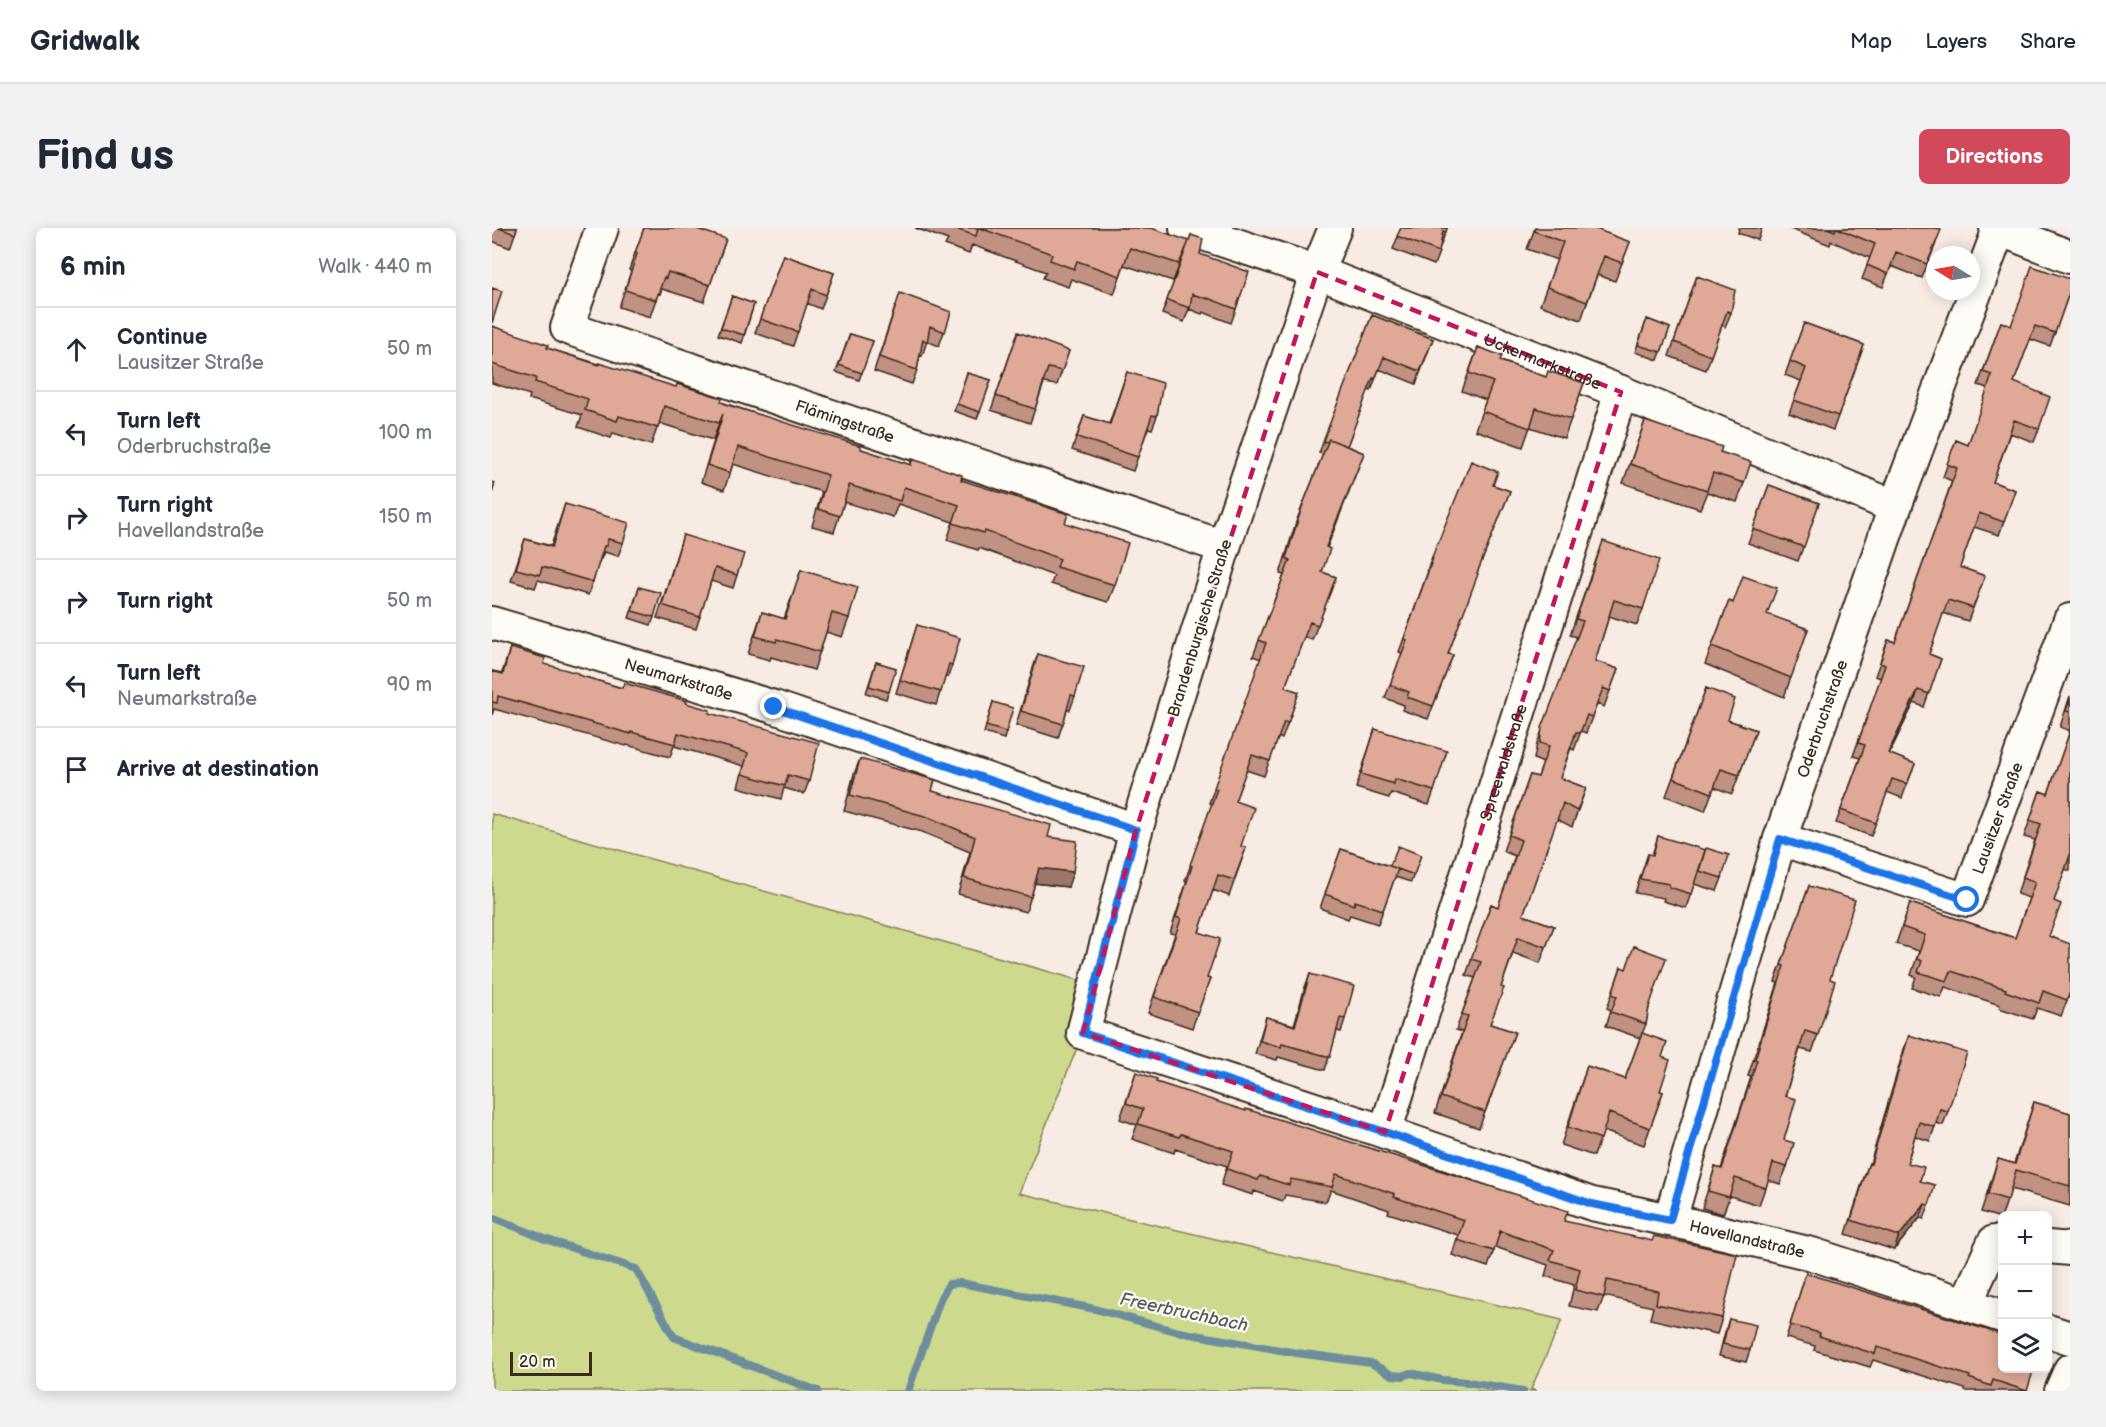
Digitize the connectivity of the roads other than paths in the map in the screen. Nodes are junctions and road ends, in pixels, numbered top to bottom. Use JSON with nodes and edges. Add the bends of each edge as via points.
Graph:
{"nodes":[{"id":1,"x":602,"y":228,"type":"edge"},
{"id":2,"x":1186,"y":228,"type":"edge"},
{"id":3,"x":1335,"y":228,"type":"edge"},
{"id":4,"x":1997,"y":229,"type":"edge"},
{"id":5,"x":2070,"y":257,"type":"edge"},
{"id":6,"x":1317,"y":272,"type":"junction"},
{"id":7,"x":1622,"y":392,"type":"junction"},
{"id":8,"x":1895,"y":507,"type":"junction"},
{"id":9,"x":1224,"y":547,"type":"junction"},
{"id":10,"x":2070,"y":620,"type":"edge"},
{"id":11,"x":492,"y":623,"type":"edge"},
{"id":12,"x":1136,"y":830,"type":"junction"},
{"id":13,"x":1780,"y":839,"type":"junction"},
{"id":14,"x":1083,"y":1033,"type":"joint"},
{"id":15,"x":1385,"y":1132,"type":"junction"},
{"id":16,"x":1670,"y":1220,"type":"junction"},
{"id":17,"x":1998,"y":1242,"type":"edge"},
{"id":18,"x":2052,"y":1247,"type":"edge"},
{"id":19,"x":2070,"y":1249,"type":"edge"},
{"id":20,"x":1966,"y":1304,"type":"junction"},
{"id":21,"x":1998,"y":1315,"type":"edge"},
{"id":22,"x":2052,"y":1332,"type":"edge"},
{"id":23,"x":2070,"y":1338,"type":"edge"},
{"id":24,"x":2070,"y":1370,"type":"edge"},
{"id":25,"x":2061,"y":1391,"type":"edge"}],
"edges":[{"from":1,"to":9,"type":"street","name":"Flämingstraße","via":[[567,328]]},
{"from":2,"to":6,"type":"street","name":"Uckermarkstraße"},
{"from":3,"to":6,"type":"street","name":"Brandenburgische Straße"},
{"from":4,"to":5,"type":"street"},
{"from":4,"to":8,"type":"street","name":"Oderbruchstraße"},
{"from":6,"to":7,"type":"street","name":"Uckermarkstraße"},
{"from":6,"to":9,"type":"street","name":"Brandenburgische Straße"},
{"from":7,"to":8,"type":"street","name":"Uckermarkstraße"},
{"from":7,"to":15,"type":"street","name":"Spreewaldstraße"},
{"from":8,"to":13,"type":"street","name":"Oderbruchstraße"},
{"from":9,"to":12,"type":"street","name":"Brandenburgische Straße"},
{"from":10,"to":13,"type":"street","name":"Lausitzer Straße","via":[[1967,900]]},
{"from":11,"to":12,"type":"street","name":"Neumarkstraße","via":[[774,707]]},
{"from":12,"to":14,"type":"street","name":"Brandenburgische Straße"},
{"from":13,"to":16,"type":"street","name":"Oderbruchstraße"},
{"from":14,"to":15,"type":"street","name":"Havellandstraße"},
{"from":15,"to":16,"type":"street","name":"Havellandstraße","via":[[1592,1204]]},
{"from":16,"to":20,"type":"street","name":"Havellandstraße","via":[[1812,1254]]},
{"from":17,"to":20,"type":"street","via":[[1994,1242]]},
{"from":18,"to":19,"type":"street"},
{"from":20,"to":21,"type":"street","name":"Havellandstraße"},
{"from":22,"to":23,"type":"street"},
{"from":24,"to":25,"type":"street"}]}
